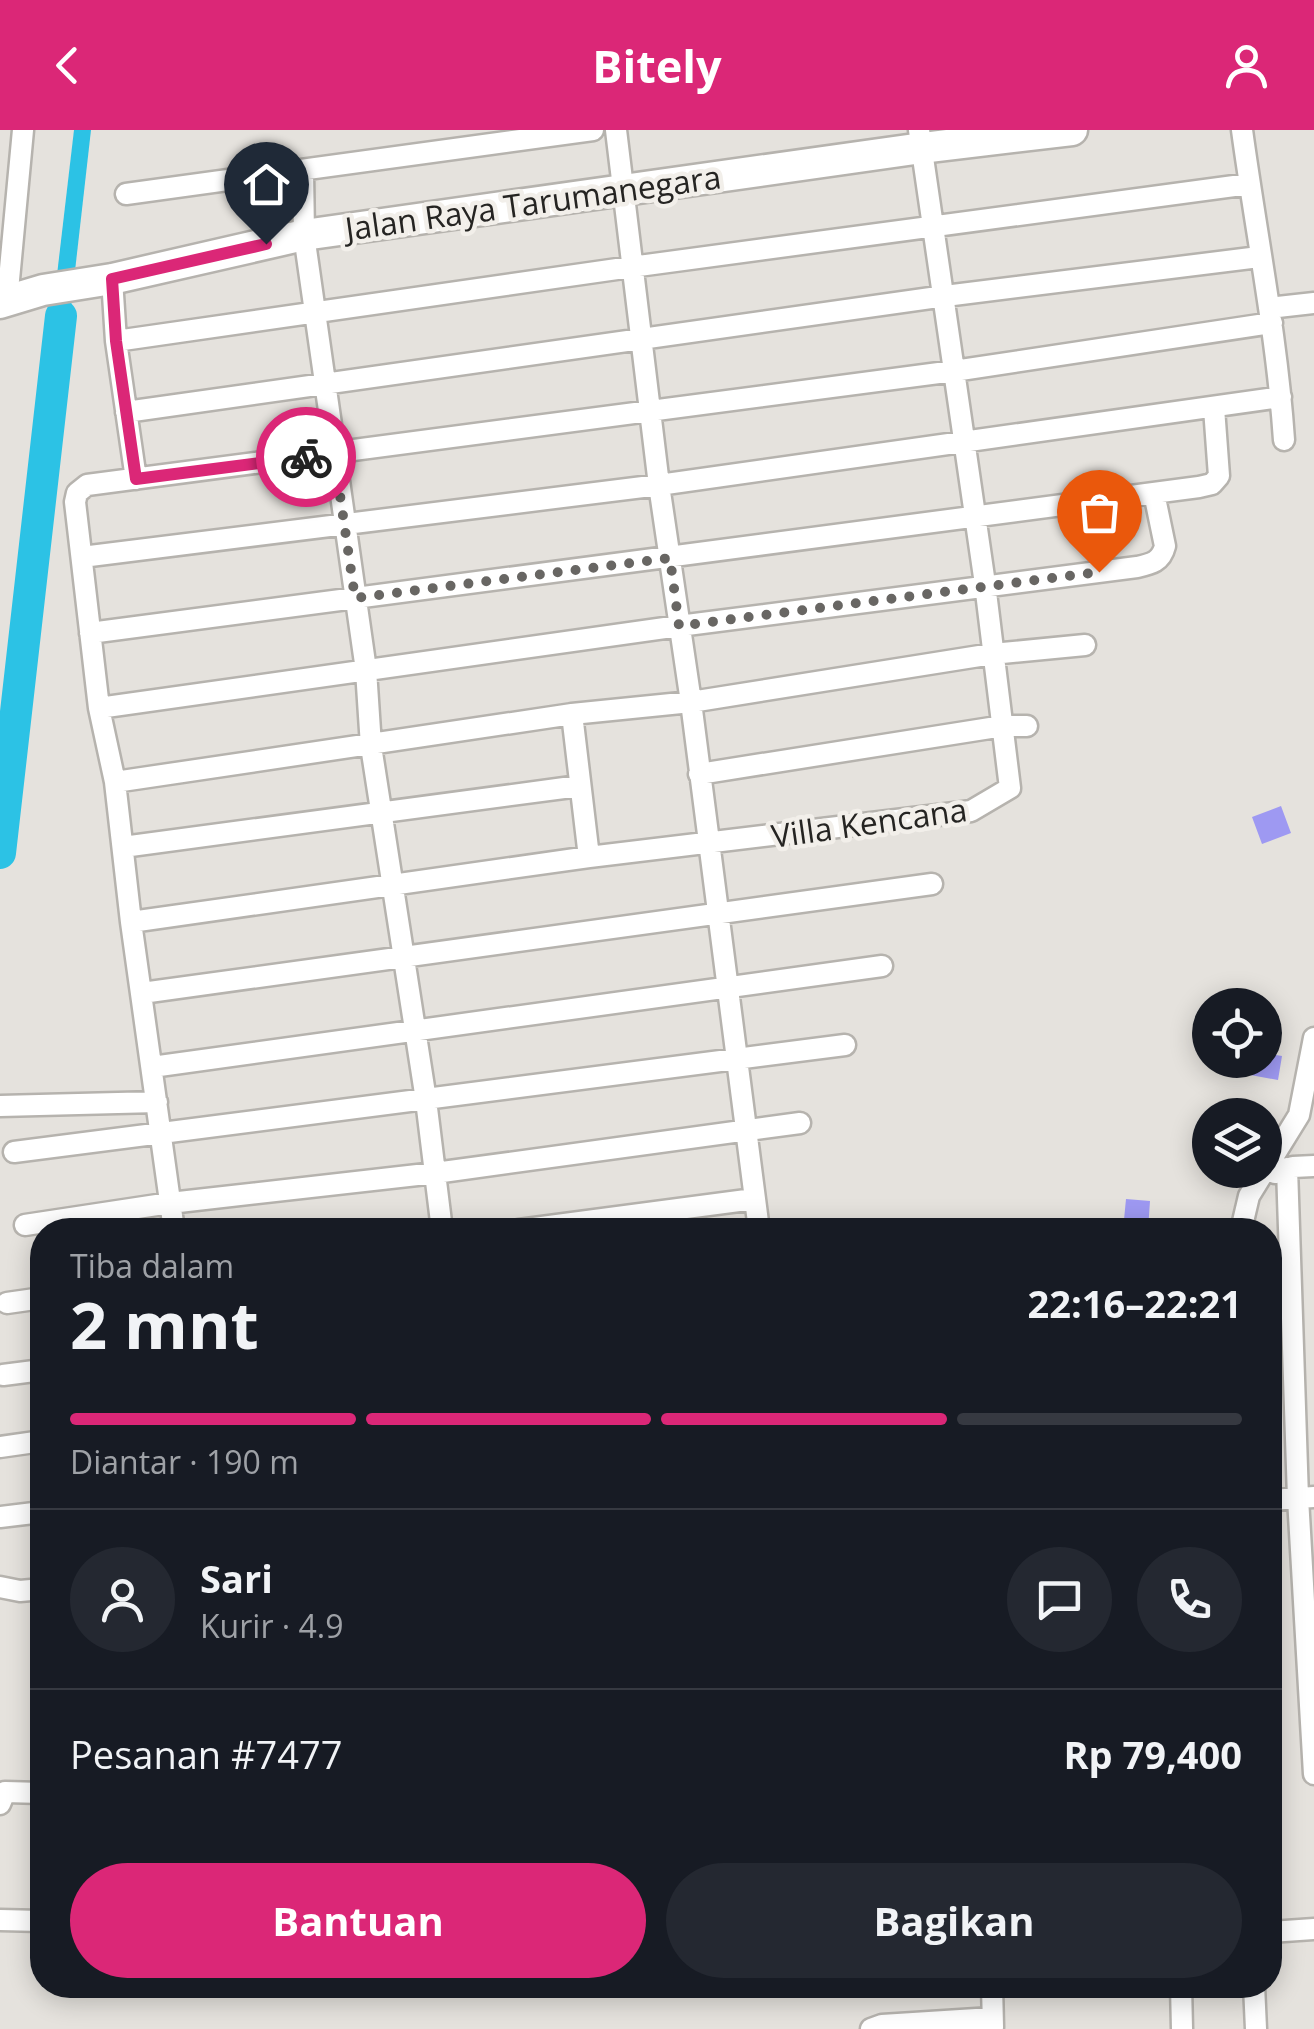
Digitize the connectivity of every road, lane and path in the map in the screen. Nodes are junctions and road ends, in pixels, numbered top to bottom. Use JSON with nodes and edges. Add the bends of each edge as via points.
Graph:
{"nodes":[{"id":1,"x":593,"y":130,"type":"edge"},
{"id":2,"x":616,"y":130,"type":"edge"},
{"id":3,"x":1072,"y":130,"type":"edge"},
{"id":4,"x":1242,"y":130,"type":"edge"},
{"id":5,"x":22,"y":136,"type":"edge"},
{"id":6,"x":921,"y":139,"type":"edge"},
{"id":7,"x":0,"y":147,"type":"edge"},
{"id":8,"x":304,"y":171,"type":"junction"},
{"id":9,"x":1249,"y":184,"type":"junction"},
{"id":10,"x":626,"y":190,"type":"junction"},
{"id":11,"x":126,"y":194,"type":"dead end"},
{"id":12,"x":7,"y":219,"type":"edge"},
{"id":13,"x":934,"y":228,"type":"junction"},
{"id":14,"x":304,"y":234,"type":"junction"},
{"id":15,"x":1259,"y":258,"type":"junction"},
{"id":16,"x":631,"y":267,"type":"junction"},
{"id":17,"x":112,"y":279,"type":"junction"},
{"id":18,"x":945,"y":296,"type":"junction"},
{"id":19,"x":4,"y":302,"type":"edge"},
{"id":20,"x":1314,"y":303,"type":"edge"},
{"id":21,"x":315,"y":311,"type":"junction"},
{"id":22,"x":1271,"y":316,"type":"junction"},
{"id":23,"x":640,"y":340,"type":"junction"},
{"id":24,"x":116,"y":341,"type":"junction"},
{"id":25,"x":954,"y":372,"type":"junction"},
{"id":26,"x":326,"y":384,"type":"junction"},
{"id":27,"x":1281,"y":397,"type":"junction"},
{"id":28,"x":1214,"y":408,"type":"junction"},
{"id":29,"x":126,"y":412,"type":"junction"},
{"id":30,"x":651,"y":412,"type":"junction"},
{"id":31,"x":1284,"y":440,"type":"dead end"},
{"id":32,"x":963,"y":443,"type":"junction"},
{"id":33,"x":334,"y":454,"type":"junction"},
{"id":34,"x":136,"y":479,"type":"junction"},
{"id":35,"x":659,"y":484,"type":"junction"},
{"id":36,"x":1154,"y":494,"type":"junction"},
{"id":37,"x":974,"y":516,"type":"junction"},
{"id":38,"x":344,"y":526,"type":"junction"},
{"id":39,"x":82,"y":557,"type":"junction"},
{"id":40,"x":670,"y":558,"type":"junction"},
{"id":41,"x":985,"y":584,"type":"junction"},
{"id":42,"x":355,"y":598,"type":"junction"},
{"id":43,"x":679,"y":626,"type":"junction"},
{"id":44,"x":90,"y":633,"type":"junction"},
{"id":45,"x":1086,"y":645,"type":"dead end"},
{"id":46,"x":992,"y":654,"type":"junction"},
{"id":47,"x":366,"y":670,"type":"junction"},
{"id":48,"x":691,"y":702,"type":"junction"},
{"id":49,"x":99,"y":708,"type":"junction"},
{"id":50,"x":572,"y":714,"type":"junction"},
{"id":51,"x":1003,"y":726,"type":"junction"},
{"id":52,"x":1027,"y":726,"type":"dead end"},
{"id":53,"x":371,"y":746,"type":"junction"},
{"id":54,"x":700,"y":774,"type":"junction"},
{"id":55,"x":116,"y":782,"type":"junction"},
{"id":56,"x":580,"y":786,"type":"junction"},
{"id":57,"x":381,"y":812,"type":"junction"},
{"id":58,"x":707,"y":844,"type":"junction"},
{"id":59,"x":122,"y":847,"type":"junction"},
{"id":60,"x":589,"y":857,"type":"junction"},
{"id":61,"x":932,"y":884,"type":"dead end"},
{"id":62,"x":392,"y":886,"type":"junction"},
{"id":63,"x":718,"y":914,"type":"junction"},
{"id":64,"x":131,"y":922,"type":"junction"},
{"id":65,"x":402,"y":957,"type":"junction"},
{"id":66,"x":882,"y":966,"type":"dead end"},
{"id":67,"x":727,"y":987,"type":"junction"},
{"id":68,"x":142,"y":993,"type":"junction"},
{"id":69,"x":414,"y":1030,"type":"junction"},
{"id":70,"x":1314,"y":1038,"type":"edge"},
{"id":71,"x":845,"y":1045,"type":"dead end"},
{"id":72,"x":736,"y":1060,"type":"junction"},
{"id":73,"x":152,"y":1067,"type":"junction"},
{"id":74,"x":426,"y":1100,"type":"junction"},
{"id":75,"x":157,"y":1102,"type":"junction"},
{"id":76,"x":3,"y":1106,"type":"edge"},
{"id":77,"x":800,"y":1123,"type":"dead end"},
{"id":78,"x":746,"y":1130,"type":"junction"},
{"id":79,"x":162,"y":1133,"type":"junction"},
{"id":80,"x":1282,"y":1143,"type":"edge"},
{"id":81,"x":14,"y":1152,"type":"dead end"},
{"id":82,"x":1314,"y":1166,"type":"edge"},
{"id":83,"x":1287,"y":1168,"type":"junction"},
{"id":84,"x":1282,"y":1170,"type":"edge"},
{"id":85,"x":435,"y":1173,"type":"junction"},
{"id":86,"x":1254,"y":1188,"type":"edge"},
{"id":87,"x":754,"y":1199,"type":"junction"},
{"id":88,"x":170,"y":1203,"type":"junction"},
{"id":89,"x":71,"y":1218,"type":"edge"},
{"id":90,"x":172,"y":1218,"type":"edge"},
{"id":91,"x":441,"y":1218,"type":"edge"},
{"id":92,"x":610,"y":1218,"type":"edge"},
{"id":93,"x":756,"y":1218,"type":"edge"},
{"id":94,"x":1244,"y":1218,"type":"edge"},
{"id":95,"x":30,"y":1224,"type":"edge"},
{"id":96,"x":25,"y":1225,"type":"dead end"},
{"id":97,"x":30,"y":1299,"type":"edge"},
{"id":98,"x":6,"y":1302,"type":"dead end"},
{"id":99,"x":30,"y":1372,"type":"edge"},
{"id":100,"x":3,"y":1375,"type":"dead end"},
{"id":101,"x":30,"y":1443,"type":"edge"},
{"id":102,"x":0,"y":1447,"type":"edge"},
{"id":103,"x":1306,"y":1498,"type":"edge"},
{"id":104,"x":30,"y":1513,"type":"edge"},
{"id":105,"x":0,"y":1517,"type":"edge"},
{"id":106,"x":0,"y":1587,"type":"edge"},
{"id":107,"x":30,"y":1591,"type":"edge"},
{"id":108,"x":1314,"y":1774,"type":"edge"},
{"id":109,"x":30,"y":1792,"type":"edge"},
{"id":110,"x":0,"y":1804,"type":"edge"},
{"id":111,"x":0,"y":1920,"type":"edge"},
{"id":112,"x":30,"y":1921,"type":"edge"},
{"id":113,"x":1314,"y":1929,"type":"edge"},
{"id":114,"x":1282,"y":1931,"type":"edge"},
{"id":115,"x":992,"y":1998,"type":"edge"},
{"id":116,"x":1181,"y":1998,"type":"edge"},
{"id":117,"x":1255,"y":1998,"type":"edge"},
{"id":118,"x":993,"y":2024,"type":"edge"},
{"id":119,"x":871,"y":2029,"type":"edge"},
{"id":120,"x":1182,"y":2029,"type":"edge"},
{"id":121,"x":1256,"y":2029,"type":"edge"}],
"edges":[{"from":1,"to":8,"type":"street"},
{"from":2,"to":10,"type":"street"},
{"from":3,"to":6,"type":"street","name":"Jalan Raya Tarumanegara"},
{"from":4,"to":9,"type":"street"},
{"from":5,"to":7,"type":"street"},
{"from":5,"to":12,"type":"street"},
{"from":6,"to":10,"type":"street","name":"Jalan Raya Tarumanegara"},
{"from":6,"to":13,"type":"street","name":"Villa Kencana"},
{"from":8,"to":11,"type":"street"},
{"from":8,"to":14,"type":"street"},
{"from":9,"to":13,"type":"street"},
{"from":9,"to":15,"type":"street"},
{"from":10,"to":14,"type":"street","name":"Jalan Raya Tarumanegara"},
{"from":10,"to":16,"type":"street"},
{"from":12,"to":19,"type":"street"},
{"from":13,"to":16,"type":"street"},
{"from":13,"to":18,"type":"street","name":"Villa Kencana"},
{"from":14,"to":17,"type":"street","name":"Jalan Raya Tarumanegara"},
{"from":14,"to":21,"type":"street"},
{"from":15,"to":18,"type":"street"},
{"from":15,"to":22,"type":"street"},
{"from":16,"to":21,"type":"street"},
{"from":16,"to":23,"type":"street"},
{"from":17,"to":19,"type":"street","name":"Jalan Raya Tarumanegara"},
{"from":17,"to":24,"type":"street"},
{"from":18,"to":23,"type":"street"},
{"from":18,"to":25,"type":"street","name":"Villa Kencana"},
{"from":20,"to":22,"type":"street"},
{"from":21,"to":24,"type":"street"},
{"from":21,"to":26,"type":"street"},
{"from":22,"to":25,"type":"street"},
{"from":22,"to":27,"type":"street"},
{"from":23,"to":26,"type":"street"},
{"from":23,"to":30,"type":"street"},
{"from":24,"to":29,"type":"street"},
{"from":25,"to":30,"type":"street"},
{"from":25,"to":32,"type":"street","name":"Villa Kencana"},
{"from":26,"to":29,"type":"street"},
{"from":26,"to":33,"type":"street"},
{"from":27,"to":28,"type":"street"},
{"from":27,"to":31,"type":"street"},
{"from":28,"to":32,"type":"street"},
{"from":28,"to":36,"type":"street","via":[[1220,476],[1212,484]]},
{"from":29,"to":34,"type":"street"},
{"from":30,"to":33,"type":"street"},
{"from":30,"to":35,"type":"street"},
{"from":32,"to":35,"type":"street"},
{"from":32,"to":37,"type":"street","name":"Villa Kencana"},
{"from":33,"to":34,"type":"street"},
{"from":33,"to":38,"type":"street"},
{"from":34,"to":39,"type":"street","via":[[88,485],[77,493]]},
{"from":35,"to":38,"type":"street"},
{"from":35,"to":40,"type":"street"},
{"from":36,"to":37,"type":"street"},
{"from":36,"to":41,"type":"street","via":[[1164,546],[1154,563]]},
{"from":37,"to":40,"type":"street"},
{"from":37,"to":41,"type":"street","name":"Villa Kencana"},
{"from":38,"to":39,"type":"street"},
{"from":38,"to":42,"type":"street"},
{"from":39,"to":44,"type":"street"},
{"from":40,"to":42,"type":"street"},
{"from":40,"to":43,"type":"street"},
{"from":41,"to":43,"type":"street"},
{"from":41,"to":46,"type":"street","name":"Villa Kencana"},
{"from":42,"to":44,"type":"street"},
{"from":42,"to":47,"type":"street"},
{"from":43,"to":47,"type":"street"},
{"from":43,"to":48,"type":"street"},
{"from":44,"to":49,"type":"street"},
{"from":45,"to":46,"type":"street"},
{"from":46,"to":48,"type":"street"},
{"from":46,"to":51,"type":"street","name":"Villa Kencana"},
{"from":47,"to":49,"type":"street"},
{"from":47,"to":53,"type":"street"},
{"from":48,"to":50,"type":"street"},
{"from":48,"to":54,"type":"street"},
{"from":49,"to":55,"type":"street"},
{"from":50,"to":53,"type":"street"},
{"from":50,"to":56,"type":"street"},
{"from":51,"to":52,"type":"street"},
{"from":51,"to":54,"type":"street"},
{"from":51,"to":58,"type":"street","name":"Villa Kencana","via":[[1010,788],[982,807]]},
{"from":53,"to":55,"type":"street"},
{"from":53,"to":57,"type":"street"},
{"from":54,"to":58,"type":"street"},
{"from":55,"to":59,"type":"street"},
{"from":56,"to":57,"type":"street"},
{"from":56,"to":60,"type":"street"},
{"from":57,"to":59,"type":"street"},
{"from":57,"to":62,"type":"street"},
{"from":58,"to":60,"type":"street","name":"Villa Kencana"},
{"from":58,"to":63,"type":"street"},
{"from":59,"to":64,"type":"street"},
{"from":60,"to":62,"type":"street","name":"Villa Kencana"},
{"from":61,"to":63,"type":"street"},
{"from":62,"to":64,"type":"street","name":"Villa Kencana"},
{"from":62,"to":65,"type":"street"},
{"from":63,"to":65,"type":"street"},
{"from":63,"to":67,"type":"street"},
{"from":64,"to":68,"type":"street"},
{"from":65,"to":68,"type":"street"},
{"from":65,"to":69,"type":"street"},
{"from":66,"to":67,"type":"street"},
{"from":67,"to":69,"type":"street"},
{"from":67,"to":72,"type":"street"},
{"from":68,"to":73,"type":"street"},
{"from":69,"to":73,"type":"street"},
{"from":69,"to":74,"type":"street"},
{"from":70,"to":80,"type":"street","via":[[1299,1115]]},
{"from":71,"to":72,"type":"street"},
{"from":72,"to":74,"type":"street"},
{"from":72,"to":78,"type":"street"},
{"from":73,"to":75,"type":"street"},
{"from":74,"to":79,"type":"street"},
{"from":74,"to":85,"type":"street"},
{"from":75,"to":76,"type":"street"},
{"from":75,"to":79,"type":"street"},
{"from":77,"to":78,"type":"street"},
{"from":78,"to":85,"type":"street"},
{"from":78,"to":87,"type":"street"},
{"from":79,"to":81,"type":"street"},
{"from":79,"to":88,"type":"street"},
{"from":82,"to":83,"type":"street"},
{"from":83,"to":84,"type":"street"},
{"from":83,"to":103,"type":"street"},
{"from":85,"to":88,"type":"street"},
{"from":85,"to":91,"type":"street"},
{"from":86,"to":94,"type":"street"},
{"from":87,"to":92,"type":"street"},
{"from":87,"to":93,"type":"street"},
{"from":88,"to":89,"type":"street"},
{"from":88,"to":90,"type":"street"},
{"from":95,"to":96,"type":"street"},
{"from":97,"to":98,"type":"street"},
{"from":99,"to":100,"type":"street"},
{"from":101,"to":102,"type":"street"},
{"from":103,"to":108,"type":"street"},
{"from":104,"to":105,"type":"street"},
{"from":106,"to":107,"type":"street"},
{"from":109,"to":110,"type":"street","via":[[6,1792]]},
{"from":111,"to":112,"type":"street"},
{"from":113,"to":114,"type":"street"},
{"from":115,"to":118,"type":"street"},
{"from":116,"to":120,"type":"street"},
{"from":117,"to":121,"type":"street"},
{"from":118,"to":119,"type":"street"}]}
